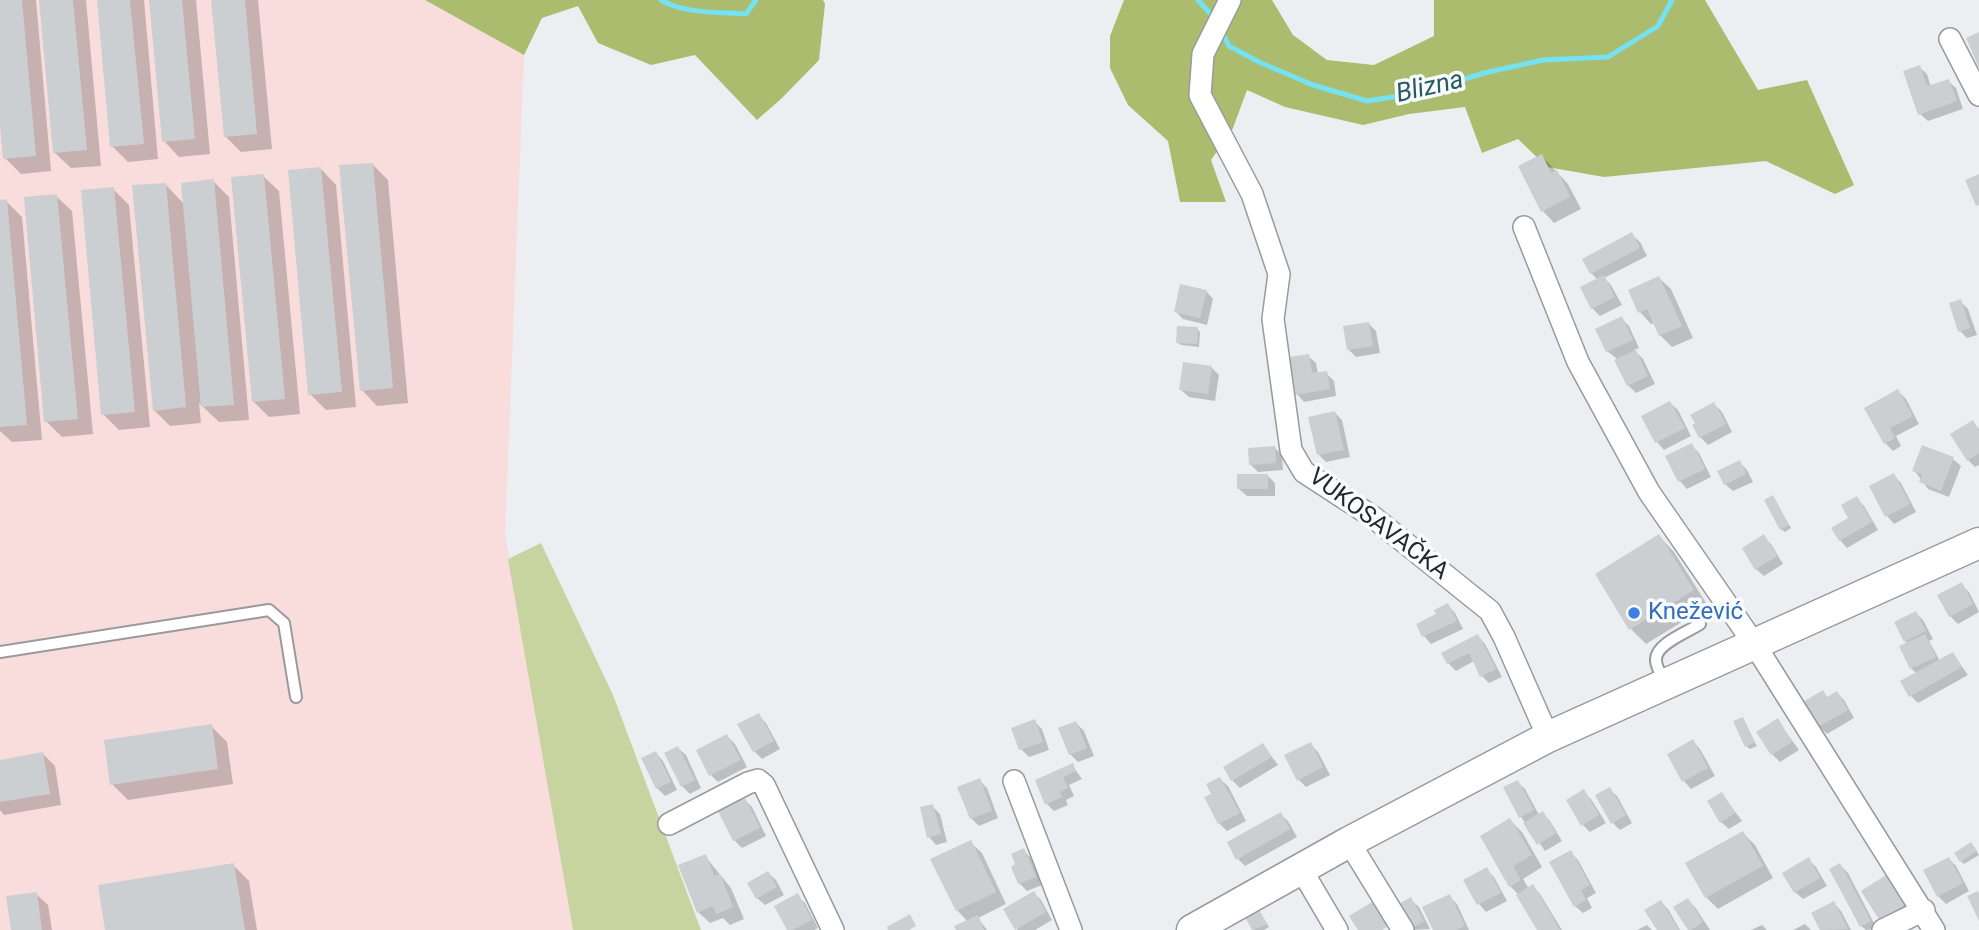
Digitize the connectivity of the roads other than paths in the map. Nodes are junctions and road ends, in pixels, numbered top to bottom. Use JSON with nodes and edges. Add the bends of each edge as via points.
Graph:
{"nodes":[{"id":1,"x":1229,"y":1,"type":"edge"},
{"id":2,"x":1950,"y":39,"type":"dead end"},
{"id":3,"x":1979,"y":95,"type":"edge"},
{"id":4,"x":1524,"y":227,"type":"dead end"},
{"id":5,"x":1979,"y":543,"type":"edge"},
{"id":6,"x":1700,"y":624,"type":"dead end"},
{"id":7,"x":1755,"y":645,"type":"junction"},
{"id":8,"x":0,"y":652,"type":"edge"},
{"id":9,"x":1666,"y":684,"type":"junction"},
{"id":10,"x":296,"y":697,"type":"dead end"},
{"id":11,"x":1548,"y":737,"type":"junction"},
{"id":12,"x":1014,"y":781,"type":"dead end"},
{"id":13,"x":669,"y":824,"type":"dead end"},
{"id":14,"x":1349,"y":842,"type":"junction"},
{"id":15,"x":1301,"y":869,"type":"junction"},
{"id":16,"x":1924,"y":910,"type":"junction"},
{"id":17,"x":833,"y":930,"type":"edge"},
{"id":18,"x":1071,"y":930,"type":"edge"},
{"id":19,"x":1192,"y":930,"type":"edge"},
{"id":20,"x":1337,"y":930,"type":"edge"},
{"id":21,"x":1403,"y":930,"type":"edge"},
{"id":22,"x":1883,"y":930,"type":"edge"},
{"id":23,"x":1934,"y":930,"type":"edge"}],
"edges":[{"from":1,"to":11,"type":"street","name":"VUKOSAVAČKA","via":[[1203,54],[1200,95],[1252,194],[1279,274],[1273,319],[1291,450],[1304,472],[1373,517],[1490,611]]},
{"from":2,"to":3,"type":"street"},
{"from":4,"to":7,"type":"street","via":[[1578,362],[1649,492]]},
{"from":5,"to":7,"type":"main road"},
{"from":6,"to":9,"type":"lane","via":[[1662,646],[1656,655]]},
{"from":7,"to":9,"type":"main road"},
{"from":7,"to":16,"type":"street"},
{"from":8,"to":10,"type":"lane","via":[[269,610],[284,623]]},
{"from":9,"to":11,"type":"main road"},
{"from":11,"to":14,"type":"main road"},
{"from":12,"to":18,"type":"street"},
{"from":13,"to":17,"type":"street","via":[[758,780]]},
{"from":14,"to":15,"type":"main road"},
{"from":14,"to":21,"type":"street"},
{"from":15,"to":19,"type":"main road"},
{"from":15,"to":20,"type":"street"},
{"from":16,"to":22,"type":"street"},
{"from":16,"to":23,"type":"street"}]}
